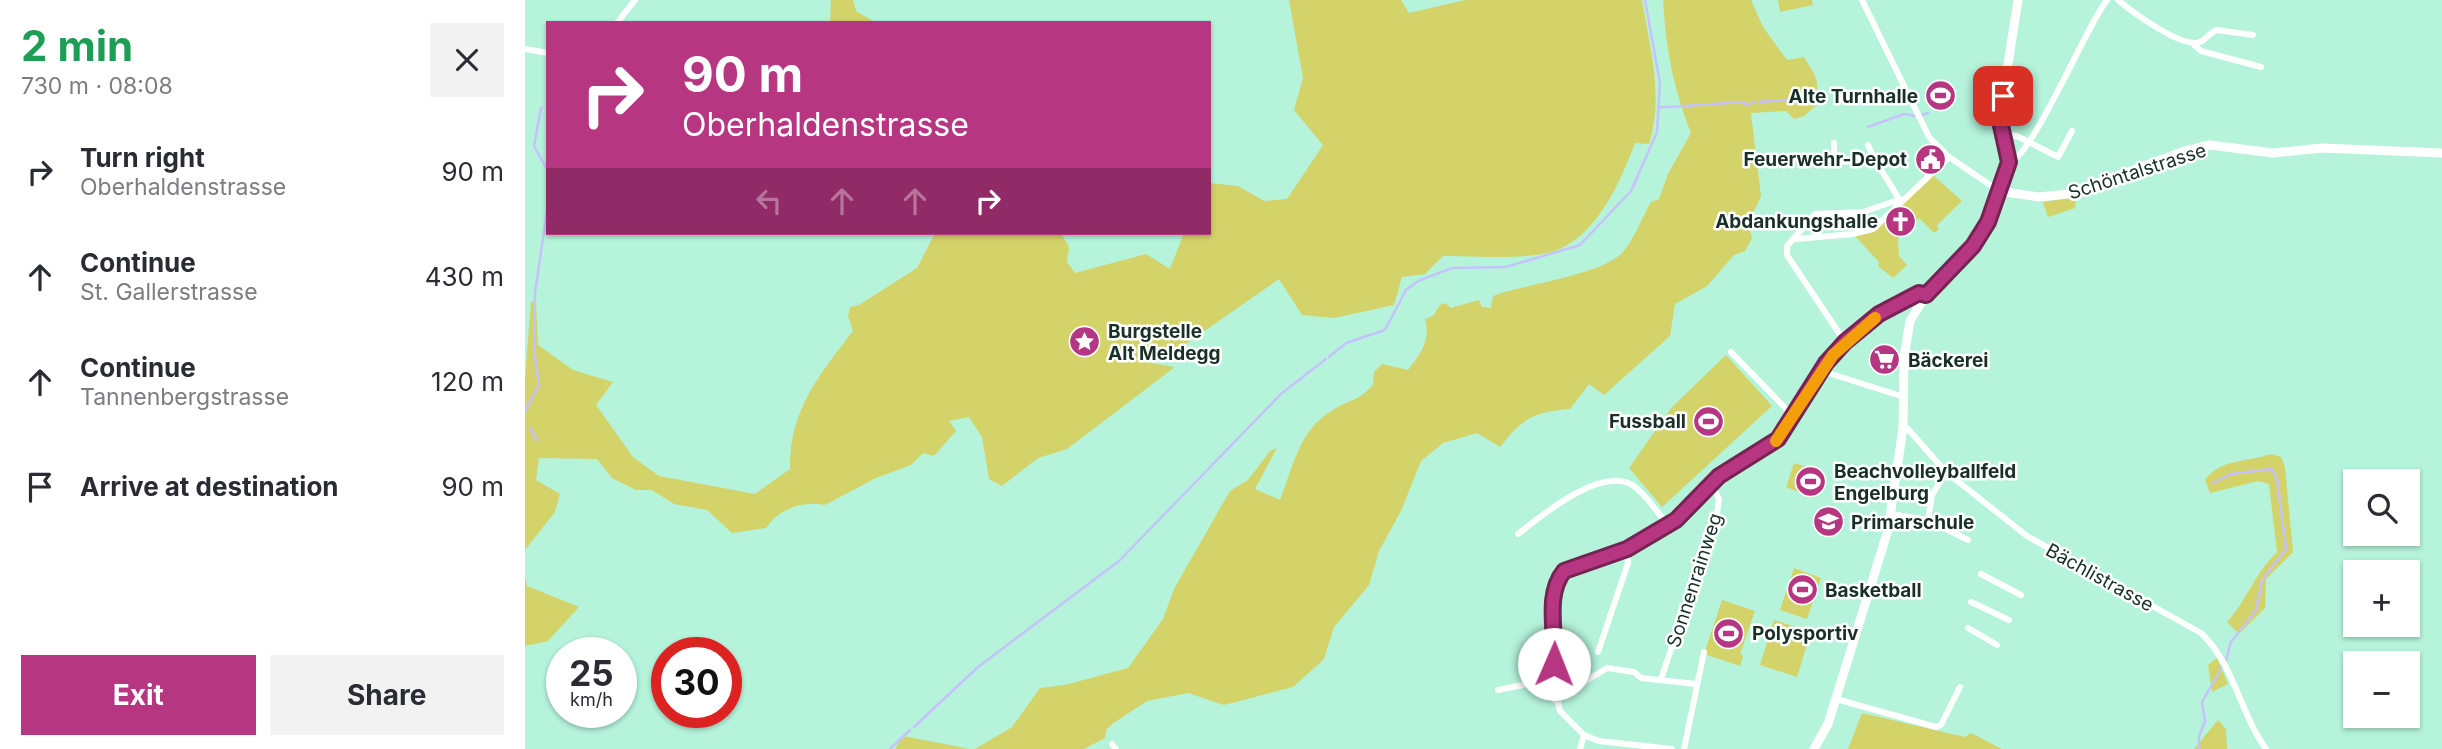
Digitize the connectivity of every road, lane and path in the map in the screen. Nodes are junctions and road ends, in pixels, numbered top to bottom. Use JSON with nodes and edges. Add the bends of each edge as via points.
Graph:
{"nodes":[{"id":1,"x":635,"y":0,"type":"edge"},
{"id":2,"x":1862,"y":0,"type":"edge"},
{"id":3,"x":2018,"y":0,"type":"edge"},
{"id":4,"x":2107,"y":0,"type":"edge"},
{"id":5,"x":2117,"y":0,"type":"edge"},
{"id":6,"x":619,"y":21,"type":"edge"},
{"id":7,"x":2253,"y":35,"type":"dead end"},
{"id":8,"x":2191,"y":42,"type":"junction"},
{"id":9,"x":525,"y":49,"type":"edge"},
{"id":10,"x":546,"y":53,"type":"edge"},
{"id":11,"x":2261,"y":67,"type":"dead end"},
{"id":12,"x":2072,"y":131,"type":"dead end"},
{"id":13,"x":2003,"y":134,"type":"junction"},
{"id":14,"x":1833,"y":143,"type":"dead end"},
{"id":15,"x":2029,"y":143,"type":"junction"},
{"id":16,"x":1868,"y":145,"type":"dead end"},
{"id":17,"x":2442,"y":153,"type":"edge"},
{"id":18,"x":1949,"y":157,"type":"junction"},
{"id":19,"x":1875,"y":160,"type":"junction"},
{"id":20,"x":2009,"y":162,"type":"junction"},
{"id":21,"x":1999,"y":191,"type":"junction"},
{"id":22,"x":1901,"y":202,"type":"junction"},
{"id":23,"x":1795,"y":239,"type":"junction"},
{"id":24,"x":1926,"y":295,"type":"junction"},
{"id":25,"x":1845,"y":342,"type":"junction"},
{"id":26,"x":1731,"y":352,"type":"dead end"},
{"id":27,"x":1822,"y":371,"type":"junction"},
{"id":28,"x":1903,"y":397,"type":"junction"},
{"id":29,"x":1794,"y":417,"type":"junction"},
{"id":30,"x":1903,"y":428,"type":"junction"},
{"id":31,"x":1945,"y":472,"type":"junction"},
{"id":32,"x":1711,"y":483,"type":"junction"},
{"id":33,"x":1891,"y":514,"type":"junction"},
{"id":34,"x":1928,"y":520,"type":"junction"},
{"id":35,"x":1667,"y":524,"type":"junction"},
{"id":36,"x":1518,"y":534,"type":"dead end"},
{"id":37,"x":1968,"y":540,"type":"dead end"},
{"id":38,"x":1627,"y":549,"type":"junction"},
{"id":39,"x":1981,"y":574,"type":"dead end"},
{"id":40,"x":2021,"y":595,"type":"dead end"},
{"id":41,"x":1971,"y":602,"type":"dead end"},
{"id":42,"x":2009,"y":620,"type":"dead end"},
{"id":43,"x":1968,"y":628,"type":"dead end"},
{"id":44,"x":1997,"y":645,"type":"dead end"},
{"id":45,"x":1598,"y":652,"type":"dead end"},
{"id":46,"x":1704,"y":652,"type":"dead end"},
{"id":47,"x":1661,"y":679,"type":"junction"},
{"id":48,"x":1553,"y":680,"type":"junction"},
{"id":49,"x":1696,"y":684,"type":"junction"},
{"id":50,"x":1960,"y":687,"type":"dead end"},
{"id":51,"x":1497,"y":690,"type":"dead end"},
{"id":52,"x":1836,"y":699,"type":"junction"},
{"id":53,"x":1555,"y":700,"type":"junction"},
{"id":54,"x":1584,"y":735,"type":"junction"},
{"id":55,"x":1580,"y":749,"type":"edge"},
{"id":56,"x":1672,"y":749,"type":"edge"},
{"id":57,"x":1684,"y":749,"type":"edge"},
{"id":58,"x":1814,"y":749,"type":"edge"},
{"id":59,"x":2266,"y":749,"type":"edge"}],
"edges":[{"from":1,"to":6,"type":"street"},
{"from":2,"to":18,"type":"street","via":[[1924,130]]},
{"from":3,"to":13,"type":"street","via":[[2001,110]]},
{"from":4,"to":15,"type":"street"},
{"from":5,"to":8,"type":"street","via":[[2162,30]]},
{"from":7,"to":8,"type":"street","via":[[2217,30],[2201,42]]},
{"from":8,"to":11,"type":"street","via":[[2201,51]]},
{"from":9,"to":10,"type":"street"},
{"from":12,"to":15,"type":"street","via":[[2059,157]]},
{"from":13,"to":15,"type":"street","via":[[2008,132]]},
{"from":13,"to":20,"type":"street"},
{"from":14,"to":19,"type":"street","via":[[1837,162]]},
{"from":15,"to":20,"type":"street"},
{"from":16,"to":19,"type":"street"},
{"from":17,"to":21,"type":"street","name":"Schöntalstrasse","via":[[2322,148],[2273,153],[2210,145],[2068,194],[2039,197]]},
{"from":18,"to":21,"type":"street"},
{"from":18,"to":22,"type":"street"},
{"from":19,"to":22,"type":"street"},
{"from":20,"to":21,"type":"street"},
{"from":21,"to":24,"type":"street","via":[[1979,239]]},
{"from":22,"to":23,"type":"street","via":[[1869,231]]},
{"from":22,"to":23,"type":"street","via":[[1863,212],[1815,214]]},
{"from":23,"to":25,"type":"street","via":[[1787,250],[1791,266]]},
{"from":24,"to":25,"type":"street","via":[[1919,293],[1879,314]]},
{"from":24,"to":28,"type":"street","via":[[1907,330]]},
{"from":25,"to":27,"type":"street"},
{"from":26,"to":29,"type":"street"},
{"from":27,"to":28,"type":"street"},
{"from":27,"to":29,"type":"street"},
{"from":28,"to":30,"type":"street"},
{"from":29,"to":32,"type":"street","via":[[1778,439]]},
{"from":30,"to":31,"type":"street","name":"Bächlistrasse"},
{"from":30,"to":33,"type":"street"},
{"from":31,"to":34,"type":"street","via":[[1932,495]]},
{"from":31,"to":59,"type":"street","name":"Bächlistrasse","via":[[2027,536],[2201,633],[2221,657]]},
{"from":32,"to":35,"type":"street"},
{"from":32,"to":47,"type":"street","name":"Sonnenrainweg","via":[[1719,499],[1717,514]]},
{"from":33,"to":34,"type":"street"},
{"from":33,"to":52,"type":"street"},
{"from":34,"to":37,"type":"street"},
{"from":35,"to":36,"type":"street","via":[[1634,486],[1615,481],[1563,499]]},
{"from":35,"to":38,"type":"street"},
{"from":38,"to":45,"type":"street","via":[[1628,563]]},
{"from":38,"to":48,"type":"street","via":[[1573,566],[1558,580],[1553,605]]},
{"from":39,"to":40,"type":"street"},
{"from":41,"to":42,"type":"street"},
{"from":43,"to":44,"type":"street"},
{"from":46,"to":49,"type":"street"},
{"from":47,"to":49,"type":"street"},
{"from":47,"to":53,"type":"street","via":[[1608,668]]},
{"from":48,"to":51,"type":"street"},
{"from":48,"to":53,"type":"street"},
{"from":49,"to":57,"type":"street"},
{"from":50,"to":52,"type":"street","via":[[1941,725],[1933,727]]},
{"from":52,"to":58,"type":"street"},
{"from":53,"to":54,"type":"street","via":[[1564,717]]},
{"from":54,"to":55,"type":"street"},
{"from":54,"to":56,"type":"street","via":[[1605,743]]}]}
